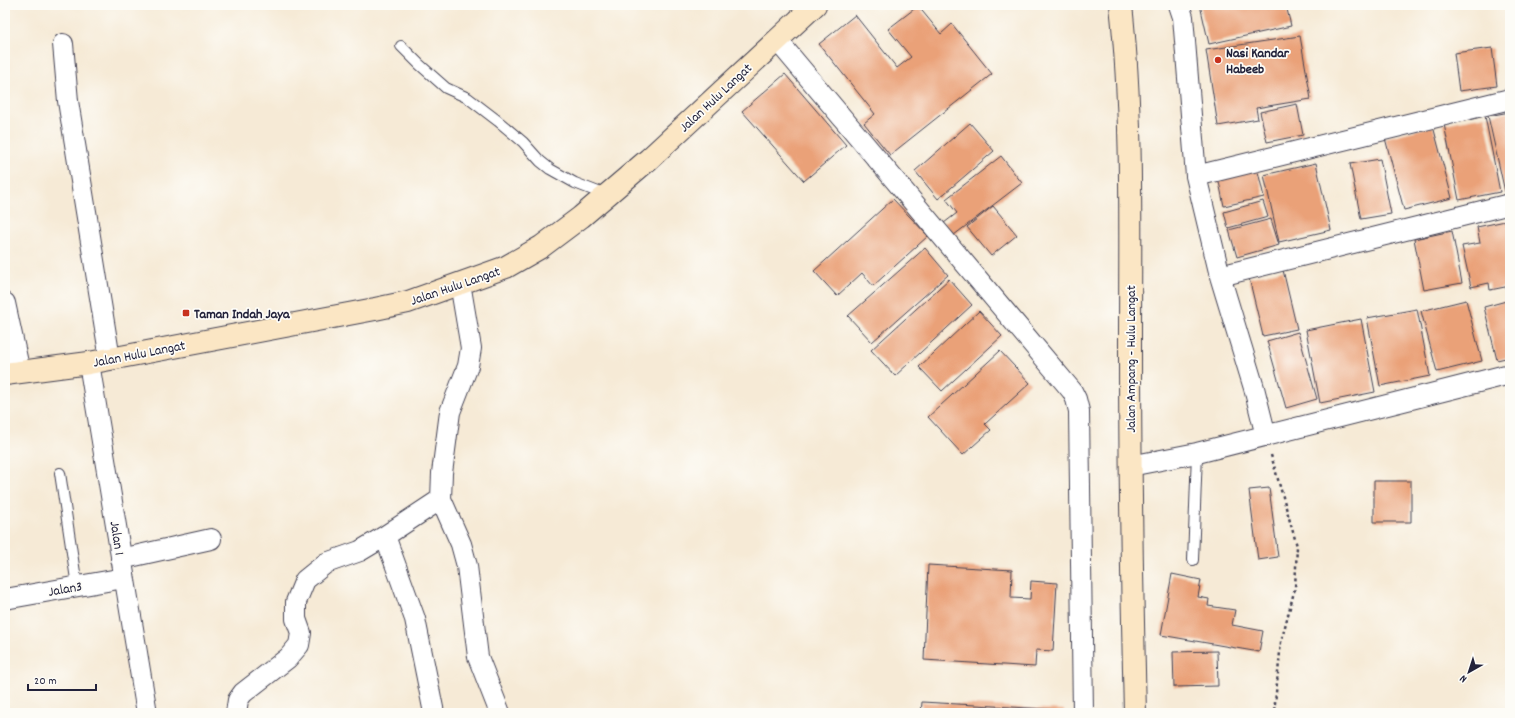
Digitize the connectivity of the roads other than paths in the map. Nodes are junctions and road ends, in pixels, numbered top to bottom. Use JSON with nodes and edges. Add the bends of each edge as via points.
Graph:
{"nodes":[{"id":1,"x":816,"y":5,"type":"edge"},
{"id":2,"x":1121,"y":5,"type":"edge"},
{"id":3,"x":1179,"y":5,"type":"edge"},
{"id":4,"x":777,"y":40,"type":"junction"},
{"id":5,"x":63,"y":44,"type":"dead end"},
{"id":6,"x":401,"y":46,"type":"dead end"},
{"id":7,"x":1510,"y":99,"type":"edge"},
{"id":8,"x":1196,"y":176,"type":"junction"},
{"id":9,"x":606,"y":195,"type":"junction"},
{"id":10,"x":1510,"y":204,"type":"edge"},
{"id":11,"x":1220,"y":276,"type":"junction"},
{"id":12,"x":460,"y":283,"type":"junction"},
{"id":13,"x":5,"y":303,"type":"edge"},
{"id":14,"x":100,"y":361,"type":"junction"},
{"id":15,"x":12,"y":373,"type":"edge"},
{"id":16,"x":1510,"y":374,"type":"edge"},
{"id":17,"x":1266,"y":436,"type":"junction"},
{"id":18,"x":1197,"y":453,"type":"junction"},
{"id":19,"x":1130,"y":466,"type":"junction"},
{"id":20,"x":60,"y":473,"type":"dead end"},
{"id":21,"x":441,"y":499,"type":"junction"},
{"id":22,"x":386,"y":536,"type":"junction"},
{"id":23,"x":211,"y":539,"type":"dead end"},
{"id":24,"x":1193,"y":560,"type":"dead end"},
{"id":25,"x":123,"y":568,"type":"junction"},
{"id":26,"x":77,"y":586,"type":"junction"},
{"id":27,"x":5,"y":599,"type":"edge"},
{"id":28,"x":146,"y":713,"type":"edge"},
{"id":29,"x":236,"y":713,"type":"edge"},
{"id":30,"x":434,"y":713,"type":"edge"},
{"id":31,"x":500,"y":713,"type":"edge"},
{"id":32,"x":1083,"y":713,"type":"edge"},
{"id":33,"x":1135,"y":713,"type":"edge"}],
"edges":[{"from":1,"to":4,"type":"street","name":"Jalan Hulu Langat"},
{"from":2,"to":19,"type":"street","name":"Jalan Ampang - Hulu Langat","via":[[1130,128]]},
{"from":3,"to":8,"type":"street","via":[[1183,17]]},
{"from":4,"to":9,"type":"street","name":"Jalan Hulu Langat","via":[[649,159]]},
{"from":4,"to":32,"type":"street","via":[[1072,391],[1076,399],[1079,411]]},
{"from":5,"to":14,"type":"street","name":"Jalan 1"},
{"from":6,"to":9,"type":"lane","via":[[446,88],[468,98],[498,121],[550,169],[575,183]]},
{"from":7,"to":8,"type":"street"},
{"from":8,"to":11,"type":"street"},
{"from":9,"to":12,"type":"street","name":"Jalan Hulu Langat","via":[[582,217],[541,247],[506,267]]},
{"from":10,"to":11,"type":"street"},
{"from":11,"to":17,"type":"street"},
{"from":12,"to":14,"type":"street","name":"Jalan Hulu Langat","via":[[408,302]]},
{"from":12,"to":21,"type":"street","via":[[471,348],[468,366],[450,412]]},
{"from":13,"to":15,"type":"street"},
{"from":14,"to":15,"type":"street","name":"Jalan Hulu Langat"},
{"from":14,"to":25,"type":"street","name":"Jalan 1"},
{"from":16,"to":17,"type":"street"},
{"from":17,"to":18,"type":"street"},
{"from":18,"to":19,"type":"street"},
{"from":18,"to":24,"type":"lane"},
{"from":19,"to":33,"type":"street","name":"Jalan Ampang - Hulu Langat"},
{"from":20,"to":26,"type":"lane"},
{"from":21,"to":22,"type":"street"},
{"from":21,"to":31,"type":"street","via":[[461,544],[467,566],[478,657]]},
{"from":22,"to":29,"type":"street","via":[[360,551],[326,563],[305,580],[296,602],[296,619],[302,633],[299,645],[288,658],[243,693],[238,700]]},
{"from":22,"to":30,"type":"street","via":[[415,618]]},
{"from":23,"to":25,"type":"street","name":"Jalan3"},
{"from":25,"to":26,"type":"street","name":"Jalan3"},
{"from":25,"to":28,"type":"street","name":"Jalan 1"},
{"from":26,"to":27,"type":"street","name":"Jalan3"}]}
